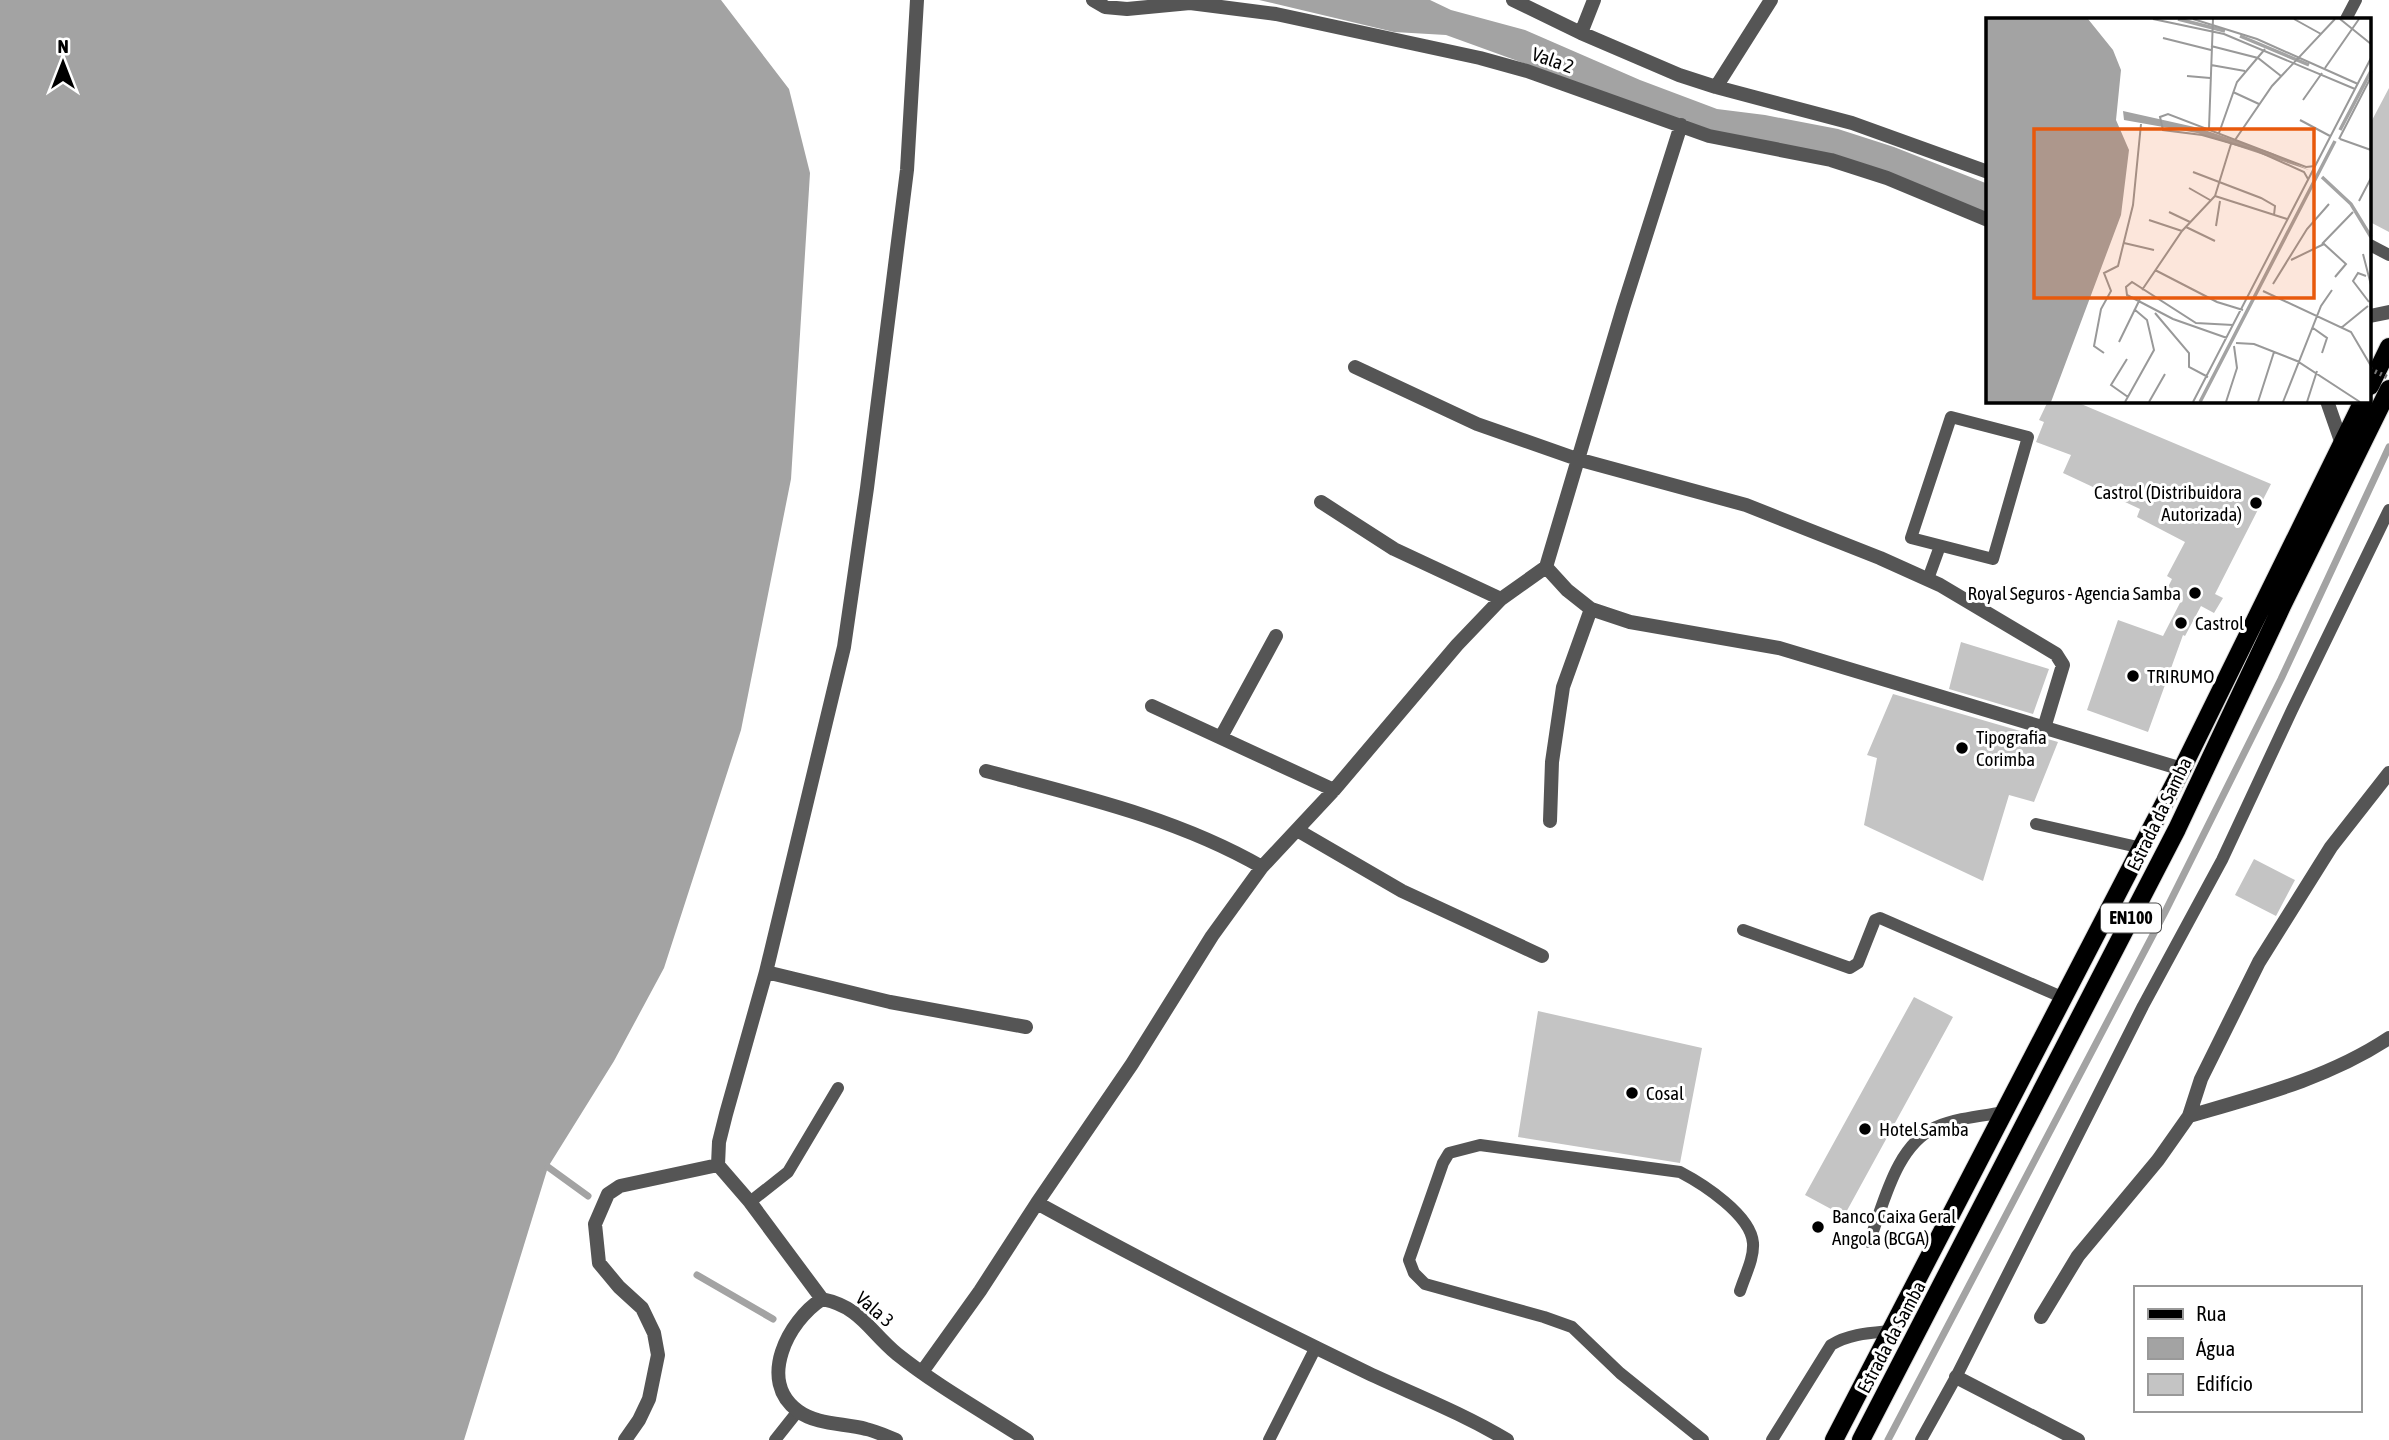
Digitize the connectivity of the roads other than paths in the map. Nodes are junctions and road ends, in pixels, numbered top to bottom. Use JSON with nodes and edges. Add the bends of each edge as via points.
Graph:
{"nodes":[{"id":1,"x":917,"y":0,"type":"edge"},
{"id":2,"x":1093,"y":0,"type":"edge"},
{"id":3,"x":1513,"y":0,"type":"edge"},
{"id":4,"x":1594,"y":0,"type":"edge"},
{"id":5,"x":1771,"y":0,"type":"edge"},
{"id":6,"x":2356,"y":0,"type":"edge"},
{"id":7,"x":2347,"y":18,"type":"edge"},
{"id":8,"x":1581,"y":33,"type":"junction"},
{"id":9,"x":1716,"y":87,"type":"junction"},
{"id":10,"x":1681,"y":125,"type":"junction"},
{"id":11,"x":1986,"y":171,"type":"edge"},
{"id":12,"x":1986,"y":219,"type":"edge"},
{"id":13,"x":2372,"y":246,"type":"edge"},
{"id":14,"x":2389,"y":255,"type":"edge"},
{"id":15,"x":2389,"y":347,"type":"edge"},
{"id":16,"x":1355,"y":367,"type":"dead end"},
{"id":17,"x":2372,"y":382,"type":"edge"},
{"id":18,"x":2389,"y":389,"type":"edge"},
{"id":19,"x":2327,"y":402,"type":"edge"},
{"id":20,"x":2362,"y":402,"type":"edge"},
{"id":21,"x":2342,"y":444,"type":"junction"},
{"id":22,"x":1577,"y":459,"type":"junction"},
{"id":23,"x":1321,"y":502,"type":"dead end"},
{"id":24,"x":2389,"y":510,"type":"edge"},
{"id":25,"x":1940,"y":546,"type":"junction"},
{"id":26,"x":1546,"y":567,"type":"junction"},
{"id":27,"x":1928,"y":579,"type":"junction"},
{"id":28,"x":1501,"y":599,"type":"junction"},
{"id":29,"x":1591,"y":609,"type":"junction"},
{"id":30,"x":1276,"y":636,"type":"dead end"},
{"id":31,"x":1152,"y":706,"type":"dead end"},
{"id":32,"x":2044,"y":728,"type":"junction"},
{"id":33,"x":1221,"y":737,"type":"junction"},
{"id":34,"x":2182,"y":769,"type":"junction"},
{"id":35,"x":986,"y":771,"type":"dead end"},
{"id":36,"x":2389,"y":773,"type":"edge"},
{"id":37,"x":1334,"y":790,"type":"junction"},
{"id":38,"x":1550,"y":821,"type":"dead end"},
{"id":39,"x":2036,"y":824,"type":"dead end"},
{"id":40,"x":1297,"y":830,"type":"junction"},
{"id":41,"x":2142,"y":848,"type":"junction"},
{"id":42,"x":1262,"y":867,"type":"junction"},
{"id":43,"x":1743,"y":930,"type":"dead end"},
{"id":44,"x":1542,"y":956,"type":"dead end"},
{"id":45,"x":766,"y":972,"type":"junction"},
{"id":46,"x":2064,"y":998,"type":"junction"},
{"id":47,"x":1026,"y":1027,"type":"dead end"},
{"id":48,"x":2389,"y":1038,"type":"edge"},
{"id":49,"x":838,"y":1088,"type":"dead end"},
{"id":50,"x":2005,"y":1112,"type":"junction"},
{"id":51,"x":2189,"y":1116,"type":"junction"},
{"id":52,"x":718,"y":1165,"type":"junction"},
{"id":53,"x":750,"y":1202,"type":"junction"},
{"id":54,"x":1037,"y":1203,"type":"junction"},
{"id":55,"x":1869,"y":1242,"type":"dead end"},
{"id":56,"x":1740,"y":1291,"type":"dead end"},
{"id":57,"x":821,"y":1299,"type":"junction"},
{"id":58,"x":2041,"y":1317,"type":"dead end"},
{"id":59,"x":1890,"y":1331,"type":"junction"},
{"id":60,"x":1316,"y":1347,"type":"junction"},
{"id":61,"x":922,"y":1372,"type":"junction"},
{"id":62,"x":1956,"y":1377,"type":"junction"},
{"id":63,"x":798,"y":1411,"type":"junction"},
{"id":64,"x":625,"y":1440,"type":"edge"},
{"id":65,"x":775,"y":1440,"type":"edge"},
{"id":66,"x":896,"y":1440,"type":"edge"},
{"id":67,"x":1027,"y":1440,"type":"edge"},
{"id":68,"x":1269,"y":1440,"type":"edge"},
{"id":69,"x":1507,"y":1440,"type":"edge"},
{"id":70,"x":1703,"y":1440,"type":"edge"},
{"id":71,"x":1772,"y":1440,"type":"edge"},
{"id":72,"x":1834,"y":1440,"type":"edge"},
{"id":73,"x":1861,"y":1440,"type":"edge"},
{"id":74,"x":1921,"y":1440,"type":"edge"},
{"id":75,"x":2078,"y":1440,"type":"edge"}],
"edges":[{"from":1,"to":45,"type":"street","via":[[908,170],[844,646]]},
{"from":2,"to":10,"type":"street","name":"Vala 2","via":[[1105,7],[1127,9],[1190,3],[1276,14],[1527,71]]},
{"from":3,"to":8,"type":"street","name":"Vala 2"},
{"from":4,"to":8,"type":"street"},
{"from":5,"to":9,"type":"street"},
{"from":6,"to":7,"type":"lane"},
{"from":8,"to":9,"type":"street","name":"Vala 2"},
{"from":9,"to":11,"type":"street","name":"Vala 2","via":[[1852,123]]},
{"from":10,"to":12,"type":"street","name":"Vala 2","via":[[1709,136],[1842,163]]},
{"from":10,"to":22,"type":"street"},
{"from":13,"to":14,"type":"lane"},
{"from":15,"to":17,"type":"main road"},
{"from":16,"to":22,"type":"street","via":[[1477,424]]},
{"from":18,"to":73,"type":"main road","name":"Estrada da Samba","number":"EN100","via":[[2176,829]]},
{"from":19,"to":21,"type":"street"},
{"from":20,"to":21,"type":"main road","name":"Estrada da Samba","number":"EN100"},
{"from":21,"to":34,"type":"main road","name":"Estrada da Samba","number":"EN100"},
{"from":22,"to":26,"type":"street"},
{"from":22,"to":27,"type":"street","via":[[1746,505]]},
{"from":23,"to":28,"type":"street","via":[[1394,549]]},
{"from":24,"to":62,"type":"lane","via":[[2222,860]]},
{"from":25,"to":25,"type":"lane","via":[[1912,538],[1951,417],[2028,437],[1993,559]]},
{"from":25,"to":27,"type":"lane"},
{"from":26,"to":28,"type":"street"},
{"from":26,"to":29,"type":"street"},
{"from":27,"to":32,"type":"street","via":[[2056,654],[2063,665],[2062,676]]},
{"from":28,"to":37,"type":"street"},
{"from":29,"to":32,"type":"street","via":[[1630,622],[1779,648]]},
{"from":29,"to":38,"type":"street","via":[[1563,687],[1552,762]]},
{"from":30,"to":33,"type":"street"},
{"from":31,"to":33,"type":"street"},
{"from":32,"to":34,"type":"street"},
{"from":33,"to":37,"type":"street"},
{"from":34,"to":41,"type":"main road","name":"Estrada da Samba","number":"EN100"},
{"from":35,"to":42,"type":"street","via":[[1129,810],[1232,849]]},
{"from":36,"to":51,"type":"street","via":[[2331,847],[2259,962],[2201,1079]]},
{"from":37,"to":40,"type":"street"},
{"from":39,"to":41,"type":"lane"},
{"from":40,"to":42,"type":"street"},
{"from":40,"to":44,"type":"street","via":[[1402,891]]},
{"from":41,"to":46,"type":"main road","name":"Estrada da Samba","number":"EN100"},
{"from":42,"to":54,"type":"street"},
{"from":43,"to":46,"type":"lane","via":[[1850,968],[1858,963],[1875,920],[1880,918]]},
{"from":45,"to":47,"type":"street"},
{"from":45,"to":52,"type":"street","via":[[719,1142]]},
{"from":46,"to":50,"type":"main road","name":"Estrada da Samba","number":"EN100"},
{"from":48,"to":51,"type":"street","via":[[2311,1079]]},
{"from":49,"to":53,"type":"lane","via":[[788,1172]]},
{"from":50,"to":55,"type":"lane","via":[[1935,1128],[1912,1144]]},
{"from":50,"to":59,"type":"main road","name":"Estrada da Samba","number":"EN100"},
{"from":51,"to":58,"type":"street","via":[[2078,1256]]},
{"from":52,"to":53,"type":"street"},
{"from":52,"to":64,"type":"street","via":[[620,1186],[608,1194],[595,1224],[599,1263],[642,1308],[654,1333],[657,1354],[649,1398]]},
{"from":53,"to":57,"type":"street"},
{"from":54,"to":60,"type":"street"},
{"from":54,"to":61,"type":"street"},
{"from":56,"to":70,"type":"lane","via":[[1753,1239],[1745,1222],[1699,1182],[1680,1172],[1480,1145],[1449,1153],[1409,1260],[1425,1284],[1572,1327]]},
{"from":57,"to":61,"type":"street","name":"Vala 3","via":[[855,1311]]},
{"from":57,"to":63,"type":"street","via":[[808,1307],[783,1346],[778,1372],[781,1391]]},
{"from":59,"to":71,"type":"lane","via":[[1861,1334],[1830,1346]]},
{"from":59,"to":72,"type":"main road","name":"Estrada da Samba","number":"EN100"},
{"from":60,"to":68,"type":"lane"},
{"from":60,"to":69,"type":"street"},
{"from":61,"to":67,"type":"street","name":"Vala 3"},
{"from":62,"to":74,"type":"lane"},
{"from":62,"to":75,"type":"street"},
{"from":63,"to":65,"type":"lane"},
{"from":63,"to":66,"type":"street"}]}
